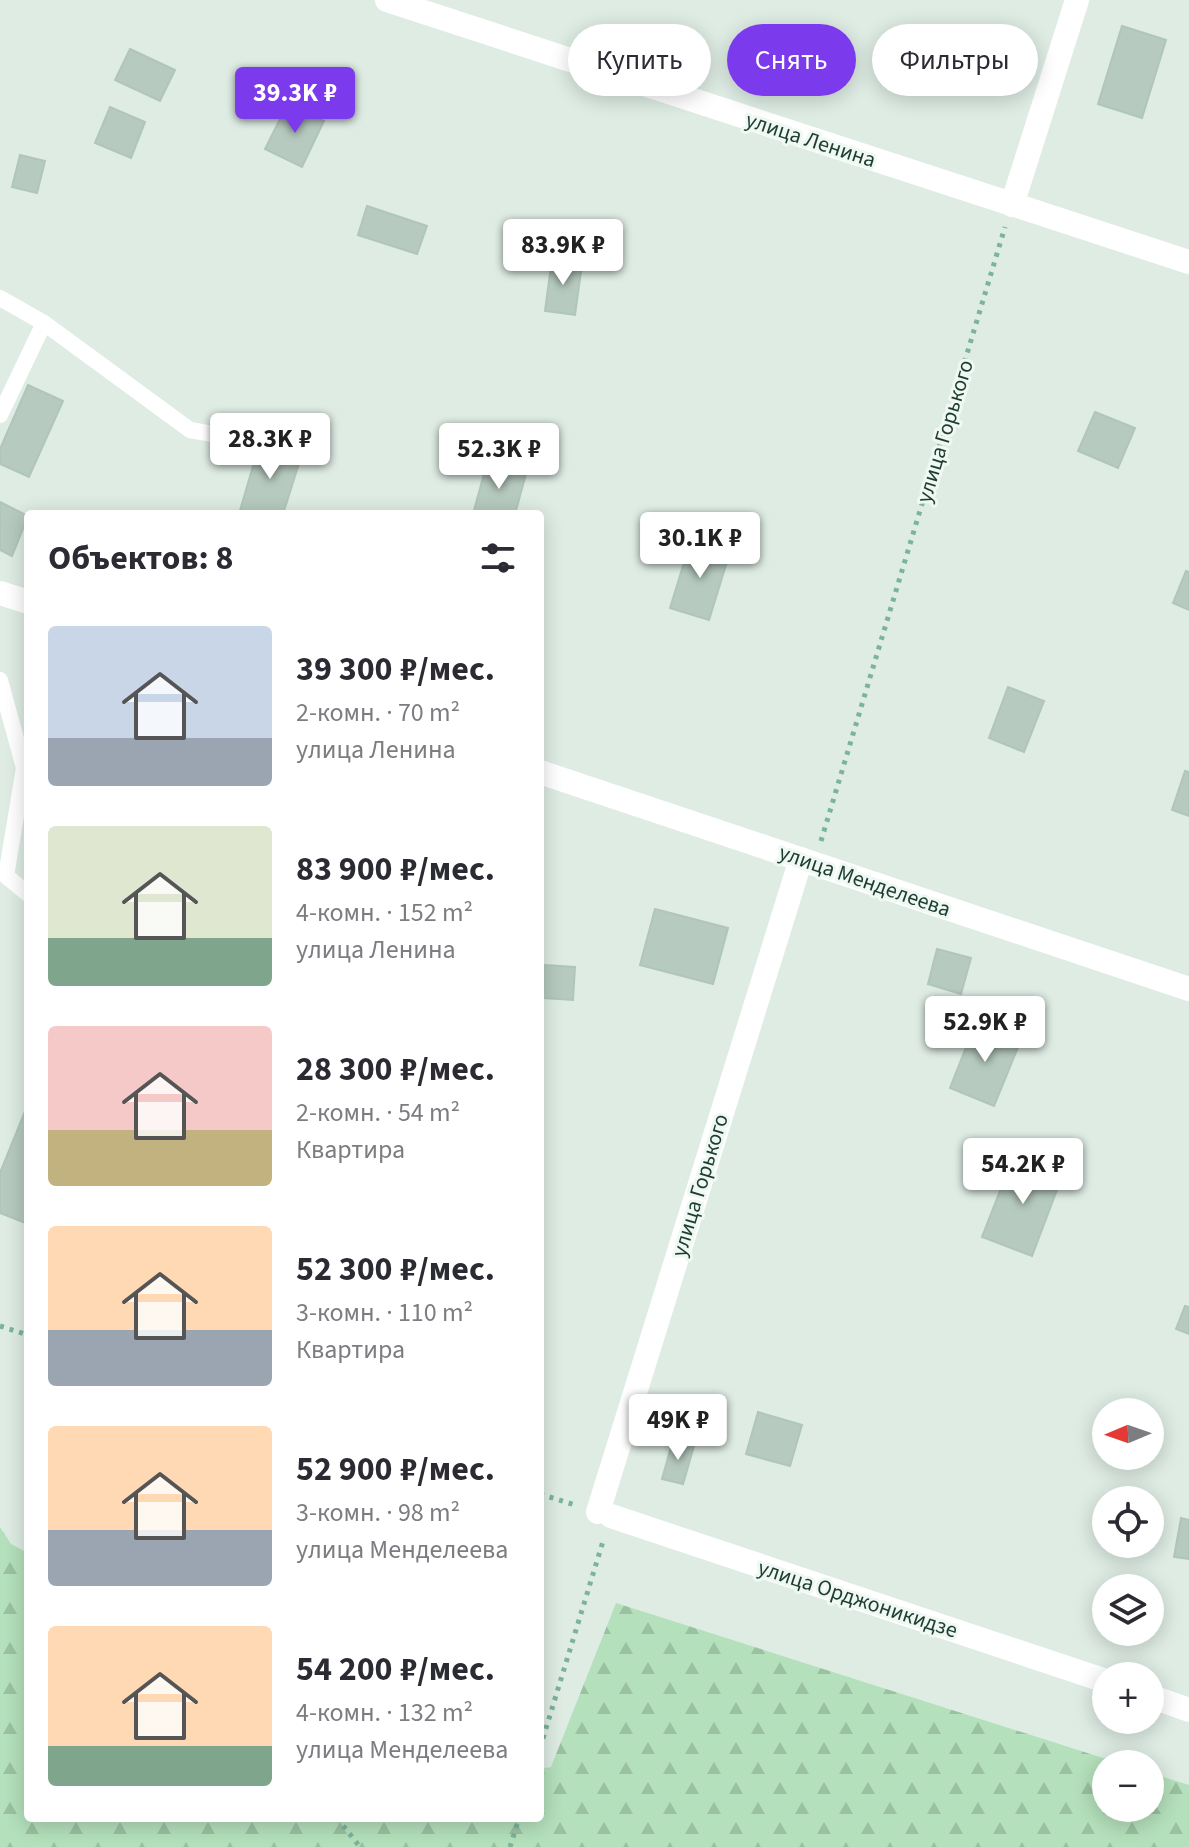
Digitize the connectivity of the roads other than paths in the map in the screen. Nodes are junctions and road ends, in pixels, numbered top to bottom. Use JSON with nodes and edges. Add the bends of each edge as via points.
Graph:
{"nodes":[{"id":1,"x":387,"y":0,"type":"edge"},
{"id":2,"x":1077,"y":0,"type":"edge"},
{"id":3,"x":1012,"y":205,"type":"junction"},
{"id":4,"x":1189,"y":262,"type":"edge"},
{"id":5,"x":0,"y":298,"type":"edge"},
{"id":6,"x":44,"y":323,"type":"junction"},
{"id":7,"x":0,"y":415,"type":"edge"},
{"id":8,"x":224,"y":436,"type":"dead end"},
{"id":9,"x":0,"y":593,"type":"edge"},
{"id":10,"x":24,"y":601,"type":"edge"},
{"id":11,"x":0,"y":680,"type":"edge"},
{"id":12,"x":24,"y":768,"type":"edge"},
{"id":13,"x":24,"y":768,"type":"edge"},
{"id":14,"x":544,"y":773,"type":"edge"},
{"id":15,"x":808,"y":861,"type":"junction"},
{"id":16,"x":24,"y":891,"type":"edge"},
{"id":17,"x":1189,"y":989,"type":"edge"},
{"id":18,"x":604,"y":1514,"type":"joint"},
{"id":19,"x":1092,"y":1676,"type":"edge"},
{"id":20,"x":1164,"y":1701,"type":"edge"},
{"id":21,"x":1189,"y":1710,"type":"edge"}],
"edges":[{"from":1,"to":3,"type":"street","name":"улица Ленина"},
{"from":2,"to":3,"type":"street"},
{"from":3,"to":4,"type":"street","name":"улица Ленина"},
{"from":5,"to":6,"type":"lane"},
{"from":6,"to":7,"type":"lane"},
{"from":6,"to":8,"type":"lane","via":[[190,430]]},
{"from":9,"to":10,"type":"street"},
{"from":11,"to":12,"type":"lane"},
{"from":13,"to":16,"type":"lane","via":[[6,876]]},
{"from":14,"to":15,"type":"street","name":"улица Менделеева"},
{"from":15,"to":17,"type":"street","name":"улица Менделеева"},
{"from":15,"to":18,"type":"street","name":"улица Горького"},
{"from":18,"to":19,"type":"street","name":"улица Орджоникидзе"},
{"from":20,"to":21,"type":"street"}]}
